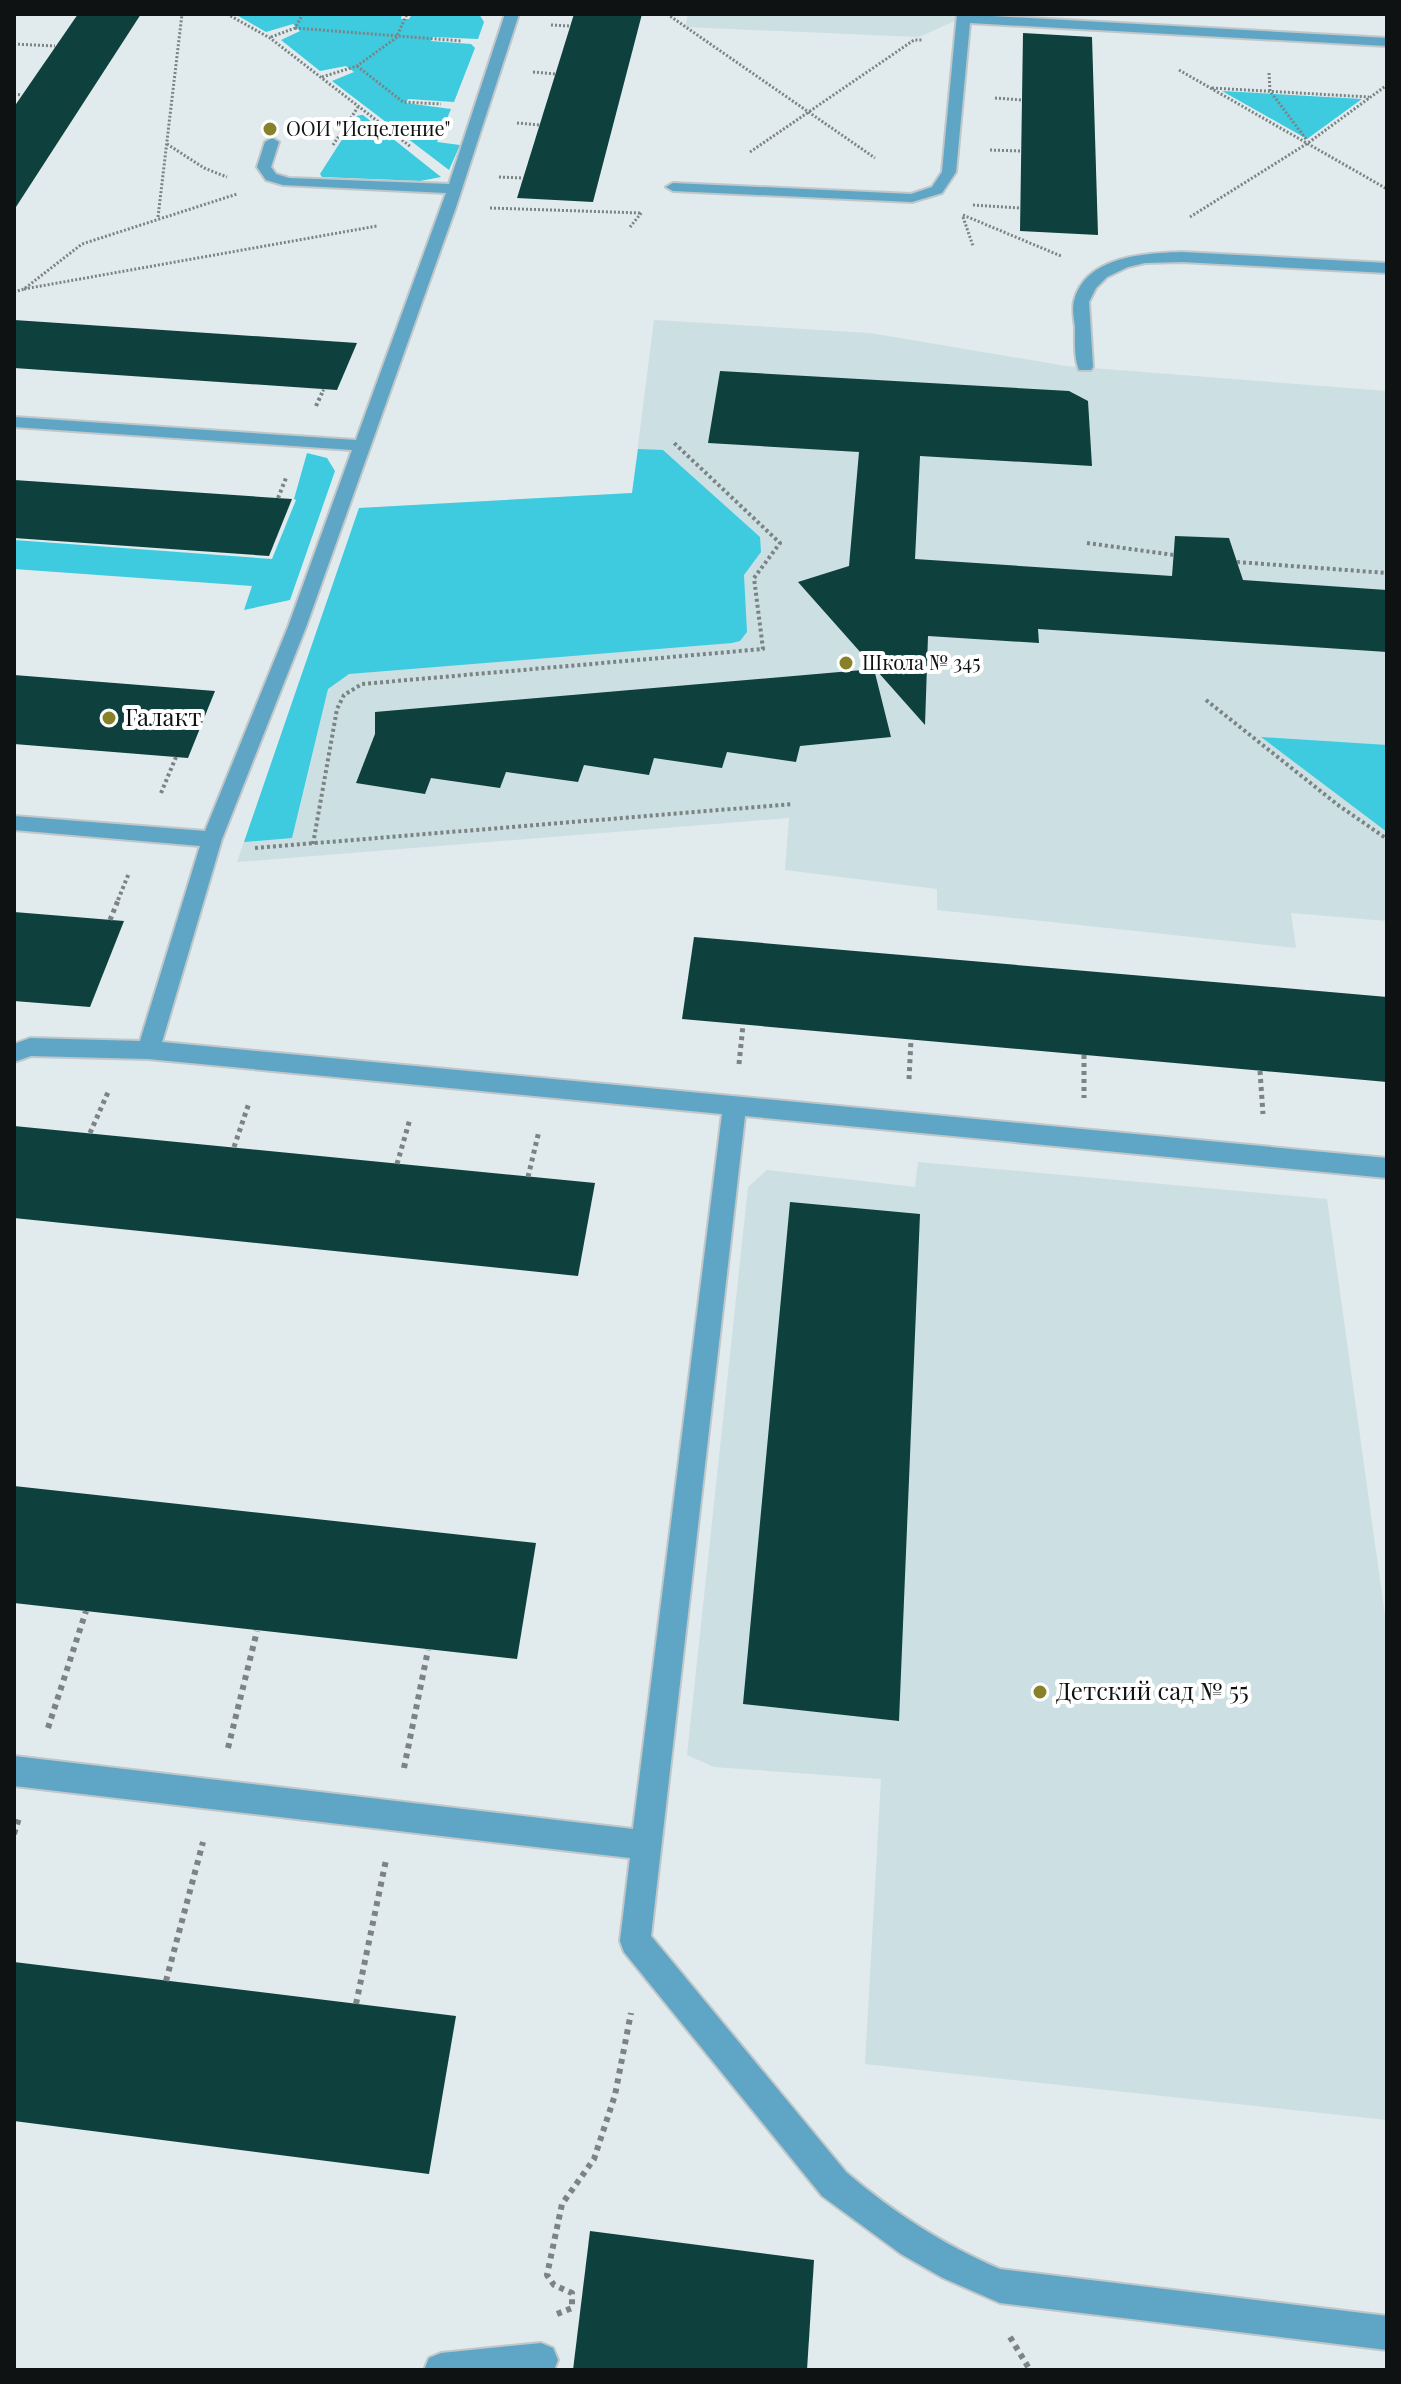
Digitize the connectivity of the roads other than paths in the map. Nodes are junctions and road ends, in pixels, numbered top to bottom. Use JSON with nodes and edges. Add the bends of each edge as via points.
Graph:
{"nodes":[{"id":1,"x":512,"y":14,"type":"edge"},
{"id":2,"x":964,"y":16,"type":"edge"},
{"id":3,"x":1387,"y":42,"type":"edge"},
{"id":4,"x":272,"y":142,"type":"dead end"},
{"id":5,"x":673,"y":187,"type":"dead end"},
{"id":6,"x":452,"y":196,"type":"junction"},
{"id":7,"x":1387,"y":268,"type":"edge"},
{"id":8,"x":1085,"y":367,"type":"dead end"},
{"id":9,"x":14,"y":422,"type":"edge"},
{"id":10,"x":362,"y":446,"type":"junction"},
{"id":11,"x":14,"y":823,"type":"edge"},
{"id":12,"x":212,"y":839,"type":"junction"},
{"id":13,"x":148,"y":1050,"type":"junction"},
{"id":14,"x":14,"y":1053,"type":"edge"},
{"id":15,"x":734,"y":1107,"type":"junction"},
{"id":16,"x":1387,"y":1168,"type":"edge"},
{"id":17,"x":14,"y":1771,"type":"edge"},
{"id":18,"x":645,"y":1845,"type":"junction"},
{"id":19,"x":1387,"y":2333,"type":"edge"},
{"id":20,"x":541,"y":2360,"type":"road end"},
{"id":21,"x":441,"y":2370,"type":"edge"}],
"edges":[{"from":1,"to":6,"type":"lane"},
{"from":2,"to":3,"type":"lane"},
{"from":2,"to":5,"type":"lane","via":[[949,172],[937,190],[912,198]]},
{"from":4,"to":6,"type":"lane","via":[[264,167],[271,177]]},
{"from":6,"to":10,"type":"lane"},
{"from":7,"to":8,"type":"lane","via":[[1144,258],[1102,274],[1089,286],[1081,302]]},
{"from":9,"to":10,"type":"lane"},
{"from":10,"to":12,"type":"lane"},
{"from":11,"to":12,"type":"lane"},
{"from":12,"to":13,"type":"lane"},
{"from":13,"to":14,"type":"lane","via":[[30,1047]]},
{"from":13,"to":15,"type":"lane"},
{"from":15,"to":16,"type":"lane"},
{"from":15,"to":18,"type":"lane"},
{"from":17,"to":18,"type":"lane"},
{"from":18,"to":19,"type":"lane","via":[[635,1941],[834,2184],[869,2215],[959,2270],[1000,2286]]},
{"from":20,"to":21,"type":"lane"}]}
